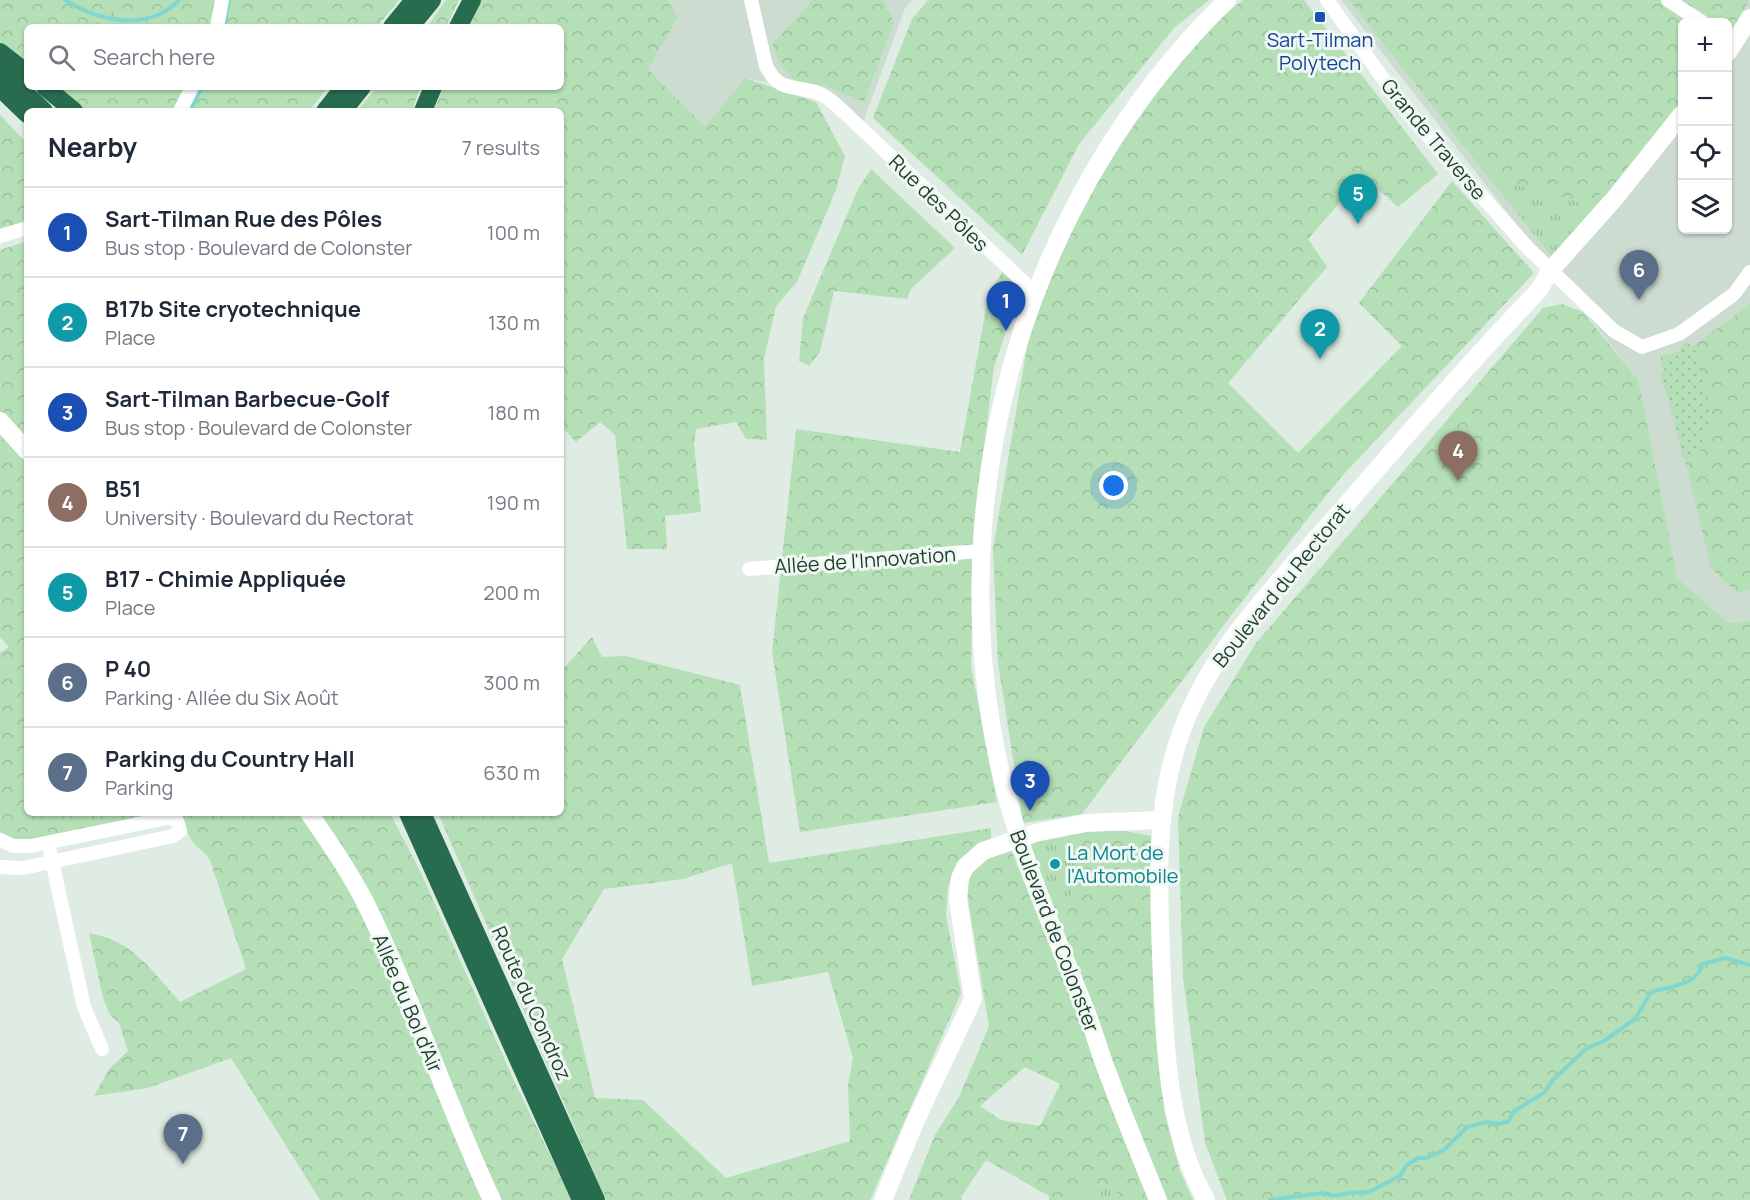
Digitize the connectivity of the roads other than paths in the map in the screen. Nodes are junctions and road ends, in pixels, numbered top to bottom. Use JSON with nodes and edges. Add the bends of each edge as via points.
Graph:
{"nodes":[{"id":1,"x":222,"y":0,"type":"edge"},
{"id":2,"x":414,"y":0,"type":"edge"},
{"id":3,"x":432,"y":0,"type":"edge"},
{"id":4,"x":472,"y":0,"type":"edge"},
{"id":5,"x":751,"y":0,"type":"edge"},
{"id":6,"x":1227,"y":0,"type":"edge"},
{"id":7,"x":1328,"y":0,"type":"edge"},
{"id":8,"x":1668,"y":0,"type":"edge"},
{"id":9,"x":1696,"y":18,"type":"edge"},
{"id":10,"x":1750,"y":18,"type":"edge"},
{"id":11,"x":218,"y":24,"type":"edge"},
{"id":12,"x":394,"y":24,"type":"edge"},
{"id":13,"x":412,"y":24,"type":"edge"},
{"id":14,"x":460,"y":24,"type":"edge"},
{"id":15,"x":1732,"y":41,"type":"edge"},
{"id":16,"x":0,"y":52,"type":"edge"},
{"id":17,"x":0,"y":69,"type":"edge"},
{"id":18,"x":24,"y":71,"type":"edge"},
{"id":19,"x":0,"y":87,"type":"edge"},
{"id":20,"x":49,"y":90,"type":"edge"},
{"id":21,"x":190,"y":90,"type":"edge"},
{"id":22,"x":342,"y":90,"type":"edge"},
{"id":23,"x":360,"y":90,"type":"edge"},
{"id":24,"x":432,"y":90,"type":"edge"},
{"id":25,"x":41,"y":108,"type":"edge"},
{"id":26,"x":70,"y":108,"type":"edge"},
{"id":27,"x":182,"y":108,"type":"edge"},
{"id":28,"x":327,"y":108,"type":"edge"},
{"id":29,"x":345,"y":108,"type":"edge"},
{"id":30,"x":424,"y":108,"type":"edge"},
{"id":31,"x":24,"y":111,"type":"edge"},
{"id":32,"x":1678,"y":120,"type":"edge"},
{"id":33,"x":24,"y":229,"type":"edge"},
{"id":34,"x":0,"y":236,"type":"edge"},
{"id":35,"x":1550,"y":271,"type":"junction"},
{"id":36,"x":1750,"y":272,"type":"edge"},
{"id":37,"x":1034,"y":292,"type":"junction"},
{"id":38,"x":0,"y":421,"type":"edge"},
{"id":39,"x":24,"y":449,"type":"edge"},
{"id":40,"x":980,"y":551,"type":"junction"},
{"id":41,"x":749,"y":569,"type":"dead end"},
{"id":42,"x":311,"y":816,"type":"edge"},
{"id":43,"x":398,"y":816,"type":"edge"},
{"id":44,"x":409,"y":816,"type":"edge"},
{"id":45,"x":425,"y":817,"type":"edge"},
{"id":46,"x":1161,"y":820,"type":"junction"},
{"id":47,"x":1018,"y":837,"type":"junction"},
{"id":48,"x":0,"y":840,"type":"edge"},
{"id":49,"x":45,"y":843,"type":"junction"},
{"id":50,"x":429,"y":859,"type":"junction"},
{"id":51,"x":53,"y":861,"type":"junction"},
{"id":52,"x":0,"y":867,"type":"edge"},
{"id":53,"x":102,"y":1049,"type":"dead end"},
{"id":54,"x":492,"y":1200,"type":"edge"},
{"id":55,"x":581,"y":1200,"type":"edge"},
{"id":56,"x":596,"y":1200,"type":"edge"},
{"id":57,"x":883,"y":1200,"type":"edge"},
{"id":58,"x":1158,"y":1200,"type":"edge"},
{"id":59,"x":1206,"y":1200,"type":"edge"}],
"edges":[{"from":1,"to":11,"type":"street"},
{"from":2,"to":12,"type":"highway"},
{"from":3,"to":13,"type":"highway"},
{"from":4,"to":14,"type":"highway"},
{"from":5,"to":37,"type":"street","name":"Rue des Pôles","via":[[771,76],[787,88],[821,94],[845,113]]},
{"from":6,"to":37,"type":"main road","name":"Boulevard de Colonster","via":[[1160,74],[1117,134],[1078,198]]},
{"from":7,"to":35,"type":"street","name":"Grande Traverse","via":[[1406,111]]},
{"from":8,"to":9,"type":"street"},
{"from":10,"to":15,"type":"main road"},
{"from":16,"to":18,"type":"highway"},
{"from":17,"to":25,"type":"highway"},
{"from":19,"to":31,"type":"highway"},
{"from":20,"to":26,"type":"highway"},
{"from":21,"to":27,"type":"street"},
{"from":22,"to":28,"type":"highway"},
{"from":23,"to":29,"type":"highway"},
{"from":24,"to":30,"type":"highway"},
{"from":32,"to":35,"type":"main road","name":"Boulevard du Rectorat"},
{"from":33,"to":34,"type":"street"},
{"from":35,"to":36,"type":"street","name":"Grande Traverse","via":[[1614,331],[1642,347],[1679,334],[1734,294]]},
{"from":35,"to":46,"type":"main road","name":"Boulevard du Rectorat","via":[[1539,290],[1302,555],[1225,649],[1203,684],[1182,730]]},
{"from":37,"to":40,"type":"main road","name":"Boulevard de Colonster","via":[[998,422]]},
{"from":38,"to":39,"type":"main road"},
{"from":40,"to":41,"type":"street","name":"Allée de l'Innovation"},
{"from":40,"to":47,"type":"main road","name":"Boulevard de Colonster","via":[[984,677],[998,760]]},
{"from":42,"to":54,"type":"main road","name":"Allée du Bol d'Air","via":[[365,903]]},
{"from":43,"to":50,"type":"highway","via":[[407,834]]},
{"from":44,"to":50,"type":"highway","name":"Route du Condroz"},
{"from":45,"to":56,"type":"highway","name":"Route du Condroz"},
{"from":46,"to":47,"type":"main road","via":[[1086,823]]},
{"from":46,"to":59,"type":"main road","name":"Boulevard du Rectorat","via":[[1163,1004],[1173,1103],[1188,1161]]},
{"from":47,"to":57,"type":"main road","via":[[972,858],[960,878],[958,900],[973,999]]},
{"from":47,"to":58,"type":"main road","name":"Boulevard de Colonster"},
{"from":48,"to":49,"type":"street","via":[[21,848]]},
{"from":49,"to":51,"type":"street"},
{"from":49,"to":51,"type":"street","via":[[167,818],[179,822],[180,831],[173,836]]},
{"from":50,"to":55,"type":"highway","name":"Route du Condroz"},
{"from":51,"to":52,"type":"street","via":[[23,868]]},
{"from":51,"to":53,"type":"street","via":[[84,1007]]}]}
